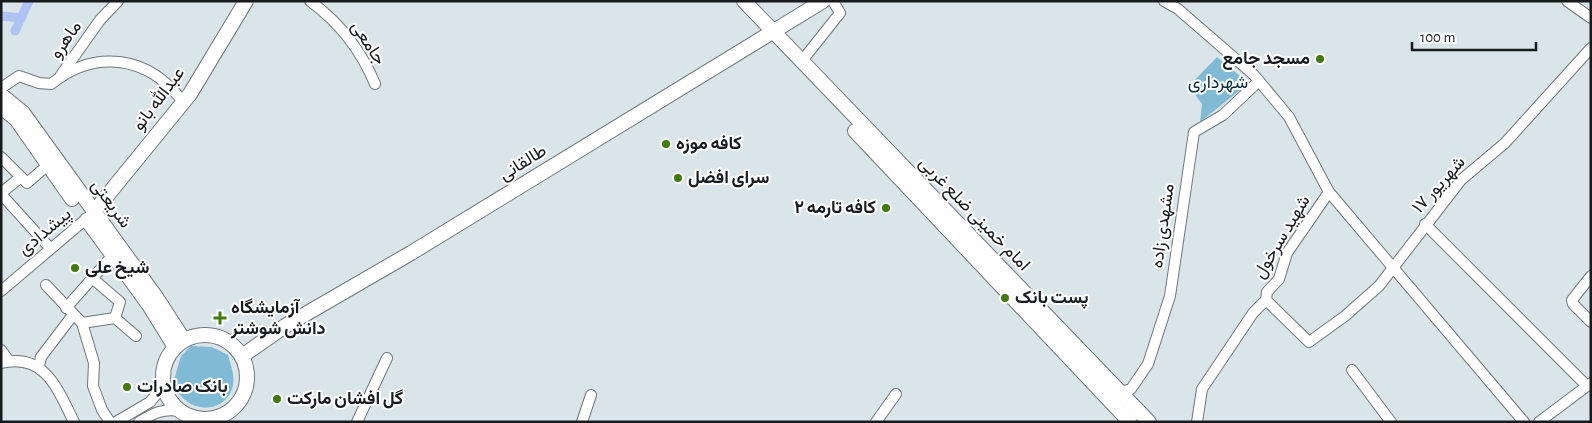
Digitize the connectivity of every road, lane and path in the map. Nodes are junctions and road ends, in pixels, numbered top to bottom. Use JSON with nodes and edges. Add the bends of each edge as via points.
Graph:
{"nodes":[{"id":1,"x":118,"y":1,"type":"edge"},
{"id":2,"x":246,"y":1,"type":"edge"},
{"id":3,"x":310,"y":1,"type":"edge"},
{"id":4,"x":732,"y":1,"type":"edge"},
{"id":5,"x":744,"y":1,"type":"edge"},
{"id":6,"x":823,"y":1,"type":"edge"},
{"id":7,"x":833,"y":1,"type":"edge"},
{"id":8,"x":1164,"y":1,"type":"edge"},
{"id":9,"x":1567,"y":1,"type":"edge"},
{"id":10,"x":1591,"y":18,"type":"edge"},
{"id":11,"x":768,"y":34,"type":"junction"},
{"id":12,"x":1591,"y":48,"type":"edge"},
{"id":13,"x":801,"y":62,"type":"junction"},
{"id":14,"x":61,"y":75,"type":"junction"},
{"id":15,"x":1259,"y":81,"type":"junction"},
{"id":16,"x":375,"y":84,"type":"dead end"},
{"id":17,"x":1,"y":88,"type":"edge"},
{"id":18,"x":1,"y":94,"type":"edge"},
{"id":19,"x":183,"y":102,"type":"junction"},
{"id":20,"x":1,"y":106,"type":"edge"},
{"id":21,"x":1,"y":157,"type":"edge"},
{"id":22,"x":48,"y":165,"type":"junction"},
{"id":23,"x":21,"y":177,"type":"junction"},
{"id":24,"x":1329,"y":192,"type":"junction"},
{"id":25,"x":1,"y":193,"type":"edge"},
{"id":26,"x":90,"y":216,"type":"junction"},
{"id":27,"x":1425,"y":224,"type":"junction"},
{"id":28,"x":50,"y":248,"type":"junction"},
{"id":29,"x":112,"y":256,"type":"junction"},
{"id":30,"x":1394,"y":266,"type":"junction"},
{"id":31,"x":1591,"y":276,"type":"edge"},
{"id":32,"x":92,"y":278,"type":"junction"},
{"id":33,"x":3,"y":285,"type":"edge"},
{"id":34,"x":46,"y":285,"type":"dead end"},
{"id":35,"x":1266,"y":300,"type":"junction"},
{"id":36,"x":70,"y":311,"type":"junction"},
{"id":37,"x":116,"y":318,"type":"junction"},
{"id":38,"x":1591,"y":322,"type":"edge"},
{"id":39,"x":82,"y":323,"type":"junction"},
{"id":40,"x":136,"y":336,"type":"dead end"},
{"id":41,"x":180,"y":344,"type":"junction"},
{"id":42,"x":1,"y":350,"type":"edge"},
{"id":43,"x":242,"y":356,"type":"junction"},
{"id":44,"x":387,"y":358,"type":"dead end"},
{"id":45,"x":5,"y":362,"type":"edge"},
{"id":46,"x":39,"y":366,"type":"junction"},
{"id":47,"x":1352,"y":370,"type":"dead end"},
{"id":48,"x":164,"y":385,"type":"junction"},
{"id":49,"x":1589,"y":385,"type":"edge"},
{"id":50,"x":896,"y":394,"type":"dead end"},
{"id":51,"x":591,"y":395,"type":"dead end"},
{"id":52,"x":1115,"y":397,"type":"junction"},
{"id":53,"x":180,"y":411,"type":"junction"},
{"id":54,"x":235,"y":416,"type":"edge"},
{"id":55,"x":74,"y":422,"type":"edge"},
{"id":56,"x":110,"y":422,"type":"edge"},
{"id":57,"x":116,"y":422,"type":"edge"},
{"id":58,"x":139,"y":422,"type":"edge"},
{"id":59,"x":357,"y":422,"type":"edge"},
{"id":60,"x":582,"y":422,"type":"edge"},
{"id":61,"x":876,"y":422,"type":"edge"},
{"id":62,"x":1130,"y":422,"type":"edge"},
{"id":63,"x":1148,"y":422,"type":"edge"},
{"id":64,"x":1197,"y":422,"type":"edge"},
{"id":65,"x":1391,"y":422,"type":"edge"},
{"id":66,"x":1524,"y":422,"type":"edge"},
{"id":67,"x":1539,"y":422,"type":"edge"}],
"edges":[{"from":1,"to":14,"type":"street","name":"ماهرو","via":[[100,20]]},
{"from":2,"to":19,"type":"main road","name":"عبدالله بانو"},
{"from":3,"to":16,"type":"street","name":"جامعی","via":[[352,40]]},
{"from":4,"to":11,"type":"main road"},
{"from":5,"to":11,"type":"main road"},
{"from":6,"to":11,"type":"main road","name":"طالقانی"},
{"from":7,"to":13,"type":"street","via":[[840,12]]},
{"from":8,"to":15,"type":"street","via":[[1178,9]]},
{"from":9,"to":10,"type":"street"},
{"from":11,"to":13,"type":"main road","name":"امام خمینی ضلع غربی"},
{"from":11,"to":43,"type":"main road","name":"طالقانی","via":[[404,257],[285,326]]},
{"from":11,"to":52,"type":"main road","name":"امام خمینی ضلع غربی"},
{"from":12,"to":27,"type":"street","name":"۱۷ شهریور","via":[[1505,143],[1460,180]]},
{"from":13,"to":52,"type":"main road","name":"امام خمینی ضلع غربی"},
{"from":14,"to":17,"type":"street","via":[[51,84],[19,76]]},
{"from":14,"to":19,"type":"street","via":[[94,61],[133,64],[174,90]]},
{"from":15,"to":24,"type":"street","via":[[1289,117]]},
{"from":15,"to":52,"type":"street","name":"مشهدی زاده","via":[[1222,115],[1194,132],[1170,296],[1148,364],[1130,389]]},
{"from":18,"to":26,"type":"main road","name":"شریعتی","via":[[23,113]]},
{"from":19,"to":26,"type":"main road","name":"عبدالله بانو"},
{"from":20,"to":22,"type":"main road","name":"شریعتی","via":[[16,119]]},
{"from":21,"to":23,"type":"street"},
{"from":22,"to":23,"type":"street","via":[[27,183]]},
{"from":22,"to":26,"type":"main road","name":"شریعتی"},
{"from":23,"to":25,"type":"street"},
{"from":24,"to":30,"type":"street"},
{"from":24,"to":35,"type":"street","name":"شهید سرخول","via":[[1287,253],[1279,279],[1267,292]]},
{"from":25,"to":28,"type":"street"},
{"from":26,"to":28,"type":"street","name":"پیشدادی"},
{"from":26,"to":29,"type":"main road","name":"شریعتی"},
{"from":26,"to":41,"type":"main road","name":"شریعتی","via":[[156,297]]},
{"from":27,"to":30,"type":"street","name":"۱۷ شهریور"},
{"from":27,"to":49,"type":"street"},
{"from":28,"to":33,"type":"street","name":"پیشدادی"},
{"from":29,"to":32,"type":"street"},
{"from":29,"to":41,"type":"main road","name":"شریعتی"},
{"from":30,"to":35,"type":"street","name":"۱۷ شهریور","via":[[1379,286],[1309,342]]},
{"from":30,"to":66,"type":"street"},
{"from":31,"to":38,"type":"street","via":[[1572,300]]},
{"from":32,"to":36,"type":"street"},
{"from":32,"to":37,"type":"street","via":[[120,302]]},
{"from":34,"to":36,"type":"street"},
{"from":35,"to":64,"type":"street","name":"شهید سرخول","via":[[1253,313],[1202,389]]},
{"from":36,"to":39,"type":"street"},
{"from":36,"to":46,"type":"street","via":[[41,357]]},
{"from":37,"to":39,"type":"street"},
{"from":37,"to":40,"type":"street"},
{"from":39,"to":56,"type":"street","via":[[94,363],[93,386]]},
{"from":41,"to":43,"type":"main road","via":[[192,336],[206,334],[220,337]]},
{"from":41,"to":48,"type":"main road","via":[[169,355],[163,369]]},
{"from":42,"to":45,"type":"street"},
{"from":43,"to":54,"type":"main road","via":[[248,380]]},
{"from":44,"to":59,"type":"street"},
{"from":45,"to":46,"type":"street"},
{"from":46,"to":55,"type":"street","via":[[51,378]]},
{"from":47,"to":65,"type":"street"},
{"from":48,"to":53,"type":"main road"},
{"from":48,"to":57,"type":"street","via":[[150,402]]},
{"from":49,"to":67,"type":"street"},
{"from":50,"to":61,"type":"street"},
{"from":51,"to":60,"type":"street"},
{"from":52,"to":62,"type":"main road","name":"امام خمینی ضلع غربی"},
{"from":52,"to":63,"type":"main road","name":"امام خمینی ضلع غربی"},
{"from":53,"to":54,"type":"main road","via":[[206,419]]},
{"from":53,"to":58,"type":"street","via":[[157,411]]}]}
